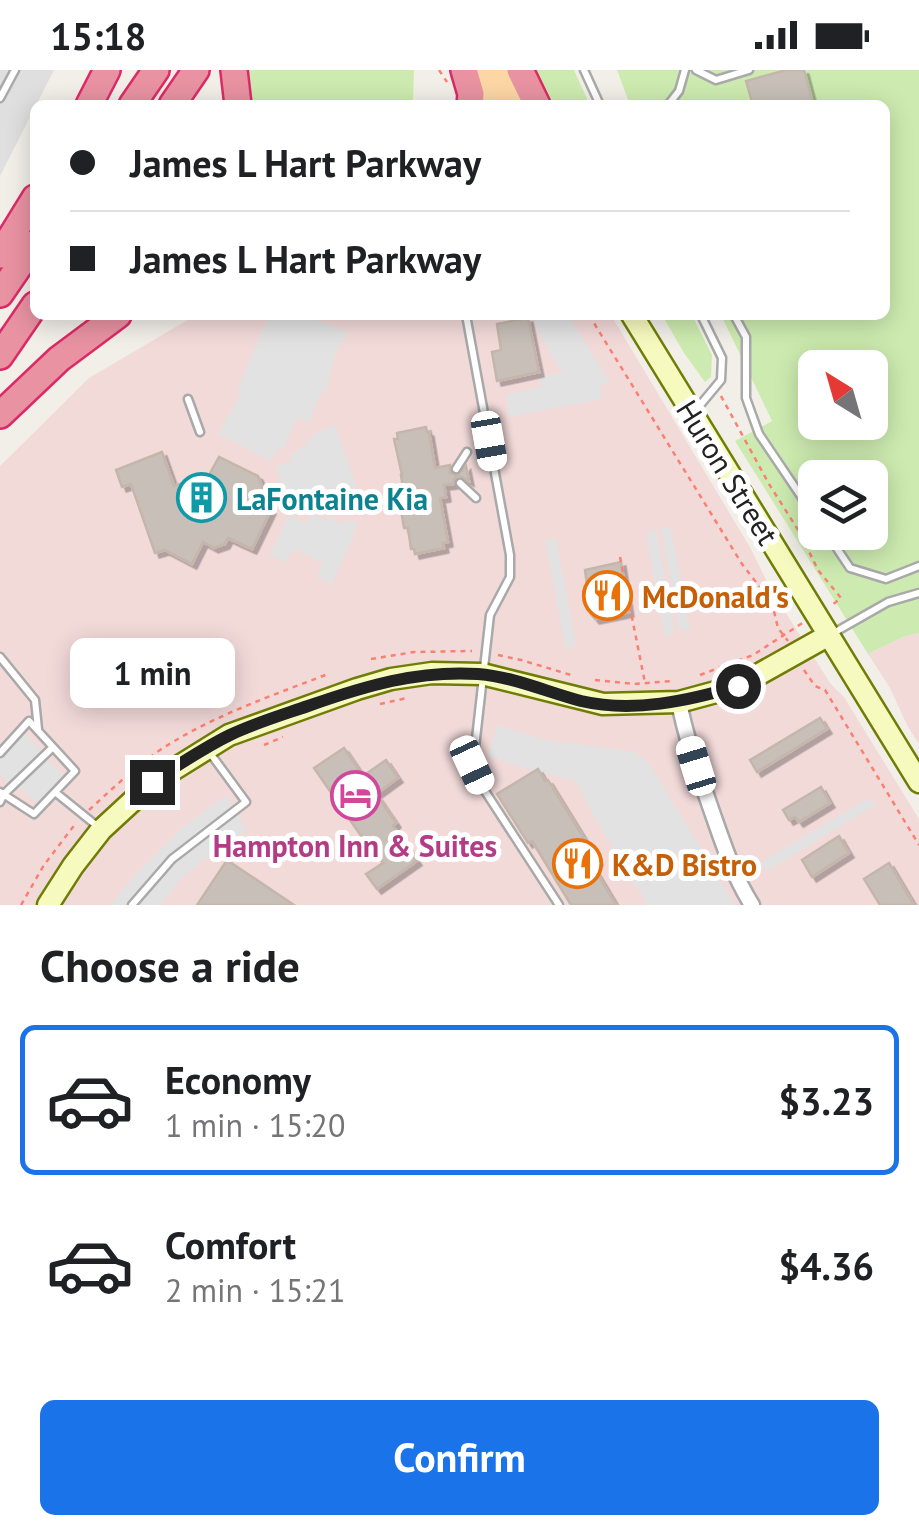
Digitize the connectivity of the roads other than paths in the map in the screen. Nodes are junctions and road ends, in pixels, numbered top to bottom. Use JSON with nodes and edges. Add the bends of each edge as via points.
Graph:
{"nodes":[{"id":1,"x":15,"y":70,"type":"edge"},
{"id":2,"x":107,"y":70,"type":"edge"},
{"id":3,"x":156,"y":70,"type":"edge"},
{"id":4,"x":196,"y":70,"type":"edge"},
{"id":5,"x":234,"y":70,"type":"edge"},
{"id":6,"x":464,"y":70,"type":"edge"},
{"id":7,"x":475,"y":70,"type":"edge"},
{"id":8,"x":496,"y":70,"type":"edge"},
{"id":9,"x":520,"y":70,"type":"edge"},
{"id":10,"x":584,"y":70,"type":"edge"},
{"id":11,"x":685,"y":70,"type":"edge"},
{"id":12,"x":696,"y":70,"type":"edge"},
{"id":13,"x":749,"y":70,"type":"edge"},
{"id":14,"x":0,"y":98,"type":"edge"},
{"id":15,"x":91,"y":100,"type":"edge"},
{"id":16,"x":135,"y":100,"type":"edge"},
{"id":17,"x":175,"y":100,"type":"edge"},
{"id":18,"x":237,"y":100,"type":"edge"},
{"id":19,"x":470,"y":100,"type":"edge"},
{"id":20,"x":492,"y":100,"type":"edge"},
{"id":21,"x":514,"y":100,"type":"edge"},
{"id":22,"x":535,"y":100,"type":"edge"},
{"id":23,"x":598,"y":100,"type":"edge"},
{"id":24,"x":672,"y":100,"type":"edge"},
{"id":25,"x":30,"y":206,"type":"edge"},
{"id":26,"x":30,"y":251,"type":"edge"},
{"id":27,"x":0,"y":255,"type":"edge"},
{"id":28,"x":0,"y":294,"type":"edge"},
{"id":29,"x":30,"y":312,"type":"edge"},
{"id":30,"x":111,"y":320,"type":"edge"},
{"id":31,"x":467,"y":320,"type":"edge"},
{"id":32,"x":635,"y":320,"type":"edge"},
{"id":33,"x":703,"y":320,"type":"edge"},
{"id":34,"x":737,"y":320,"type":"edge"},
{"id":35,"x":0,"y":356,"type":"edge"},
{"id":36,"x":188,"y":398,"type":"dead end"},
{"id":37,"x":692,"y":414,"type":"junction"},
{"id":38,"x":0,"y":415,"type":"edge"},
{"id":39,"x":200,"y":432,"type":"dead end"},
{"id":40,"x":467,"y":452,"type":"dead end"},
{"id":41,"x":456,"y":469,"type":"dead end"},
{"id":42,"x":460,"y":482,"type":"dead end"},
{"id":43,"x":798,"y":492,"type":"edge"},
{"id":44,"x":476,"y":498,"type":"dead end"},
{"id":45,"x":838,"y":550,"type":"edge"},
{"id":46,"x":919,"y":566,"type":"edge"},
{"id":47,"x":919,"y":593,"type":"edge"},
{"id":48,"x":829,"y":635,"type":"junction"},
{"id":49,"x":0,"y":657,"type":"edge"},
{"id":50,"x":482,"y":674,"type":"junction"},
{"id":51,"x":679,"y":702,"type":"junction"},
{"id":52,"x":38,"y":731,"type":"junction"},
{"id":53,"x":53,"y":746,"type":"junction"},
{"id":54,"x":206,"y":748,"type":"junction"},
{"id":55,"x":0,"y":753,"type":"edge"},
{"id":56,"x":919,"y":782,"type":"edge"},
{"id":57,"x":55,"y":792,"type":"junction"},
{"id":58,"x":1,"y":796,"type":"edge"},
{"id":59,"x":101,"y":830,"type":"junction"},
{"id":60,"x":48,"y":905,"type":"edge"},
{"id":61,"x":132,"y":905,"type":"edge"},
{"id":62,"x":560,"y":905,"type":"edge"},
{"id":63,"x":752,"y":905,"type":"edge"}],
"edges":[{"from":1,"to":14,"type":"lane"},
{"from":2,"to":15,"type":"highway"},
{"from":3,"to":16,"type":"highway"},
{"from":4,"to":17,"type":"highway"},
{"from":5,"to":18,"type":"highway"},
{"from":6,"to":19,"type":"highway"},
{"from":7,"to":20,"type":"main road"},
{"from":8,"to":21,"type":"main road"},
{"from":9,"to":22,"type":"highway"},
{"from":10,"to":23,"type":"lane"},
{"from":11,"to":24,"type":"lane"},
{"from":12,"to":13,"type":"lane","via":[[716,80]]},
{"from":25,"to":27,"type":"highway"},
{"from":26,"to":28,"type":"highway"},
{"from":29,"to":35,"type":"highway"},
{"from":30,"to":38,"type":"highway"},
{"from":31,"to":50,"type":"lane","via":[[510,555],[510,577],[490,615]]},
{"from":32,"to":37,"type":"street","name":"Huron Street"},
{"from":33,"to":37,"type":"lane","via":[[722,358],[721,380]]},
{"from":34,"to":43,"type":"lane","via":[[746,336],[746,398],[759,434]]},
{"from":36,"to":39,"type":"lane"},
{"from":37,"to":48,"type":"street","name":"Huron Street"},
{"from":40,"to":41,"type":"lane"},
{"from":42,"to":44,"type":"lane"},
{"from":45,"to":46,"type":"lane","via":[[850,568],[886,578]]},
{"from":47,"to":48,"type":"lane"},
{"from":48,"to":51,"type":"street","via":[[738,686]]},
{"from":48,"to":56,"type":"street","name":"Huron Street"},
{"from":49,"to":52,"type":"lane","via":[[35,700]]},
{"from":50,"to":51,"type":"street","via":[[603,704]]},
{"from":50,"to":54,"type":"street","via":[[432,673],[374,684]]},
{"from":50,"to":62,"type":"lane","via":[[472,765]]},
{"from":51,"to":63,"type":"street","via":[[730,863]]},
{"from":52,"to":53,"type":"lane"},
{"from":52,"to":55,"type":"lane","via":[[29,721]]},
{"from":53,"to":57,"type":"lane","via":[[75,771]]},
{"from":53,"to":58,"type":"lane"},
{"from":54,"to":59,"type":"street","via":[[152,782]]},
{"from":54,"to":61,"type":"lane","via":[[246,802],[172,859]]},
{"from":57,"to":58,"type":"lane","via":[[34,814]]},
{"from":57,"to":59,"type":"lane"},
{"from":59,"to":60,"type":"street"}]}
